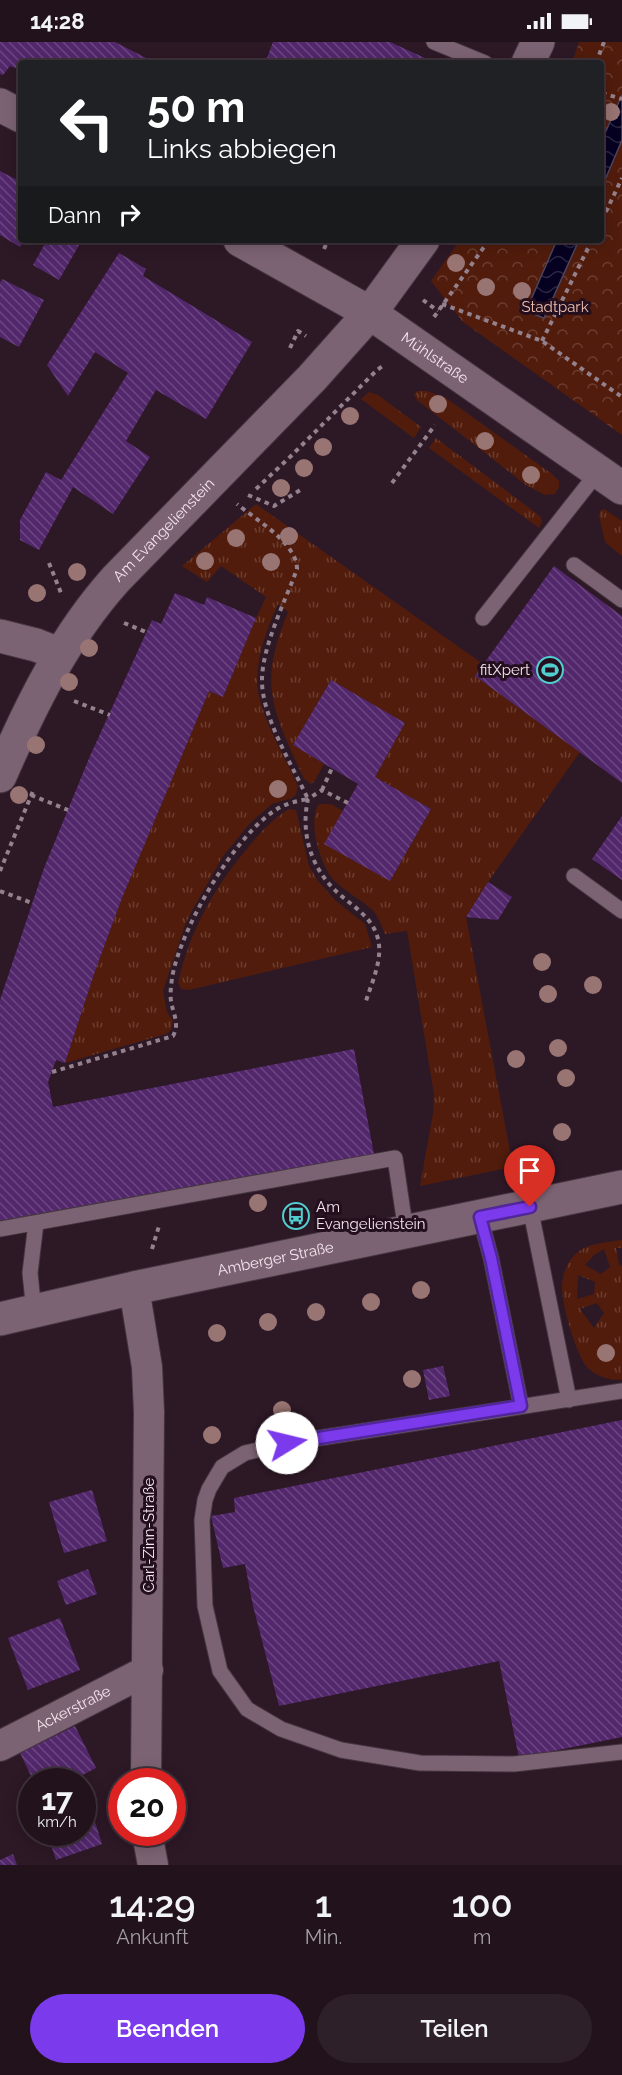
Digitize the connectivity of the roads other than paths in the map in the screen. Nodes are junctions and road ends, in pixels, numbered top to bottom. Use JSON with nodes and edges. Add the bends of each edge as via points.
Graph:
{"nodes":[{"id":1,"x":434,"y":42,"type":"edge"},
{"id":2,"x":538,"y":42,"type":"edge"},
{"id":3,"x":478,"y":60,"type":"edge"},
{"id":4,"x":529,"y":60,"type":"edge"},
{"id":5,"x":0,"y":105,"type":"edge"},
{"id":6,"x":18,"y":114,"type":"edge"},
{"id":7,"x":245,"y":243,"type":"edge"},
{"id":8,"x":421,"y":243,"type":"edge"},
{"id":9,"x":370,"y":314,"type":"junction"},
{"id":10,"x":610,"y":480,"type":"edge"},
{"id":11,"x":574,"y":565,"type":"dead end"},
{"id":12,"x":622,"y":600,"type":"edge"},
{"id":13,"x":483,"y":618,"type":"dead end"},
{"id":14,"x":0,"y":636,"type":"edge"},
{"id":15,"x":59,"y":654,"type":"junction"},
{"id":16,"x":0,"y":776,"type":"edge"},
{"id":17,"x":574,"y":876,"type":"dead end"},
{"id":18,"x":622,"y":911,"type":"edge"},
{"id":19,"x":622,"y":1187,"type":"edge"},
{"id":20,"x":530,"y":1207,"type":"junction"},
{"id":21,"x":480,"y":1217,"type":"junction"},
{"id":22,"x":36,"y":1223,"type":"junction"},
{"id":23,"x":0,"y":1229,"type":"edge"},
{"id":24,"x":406,"y":1232,"type":"junction"},
{"id":25,"x":134,"y":1288,"type":"junction"},
{"id":26,"x":34,"y":1312,"type":"junction"},
{"id":27,"x":0,"y":1319,"type":"edge"},
{"id":28,"x":622,"y":1391,"type":"edge"},
{"id":29,"x":569,"y":1400,"type":"junction"},
{"id":30,"x":521,"y":1406,"type":"junction"},
{"id":31,"x":148,"y":1670,"type":"junction"},
{"id":32,"x":0,"y":1746,"type":"edge"},
{"id":33,"x":622,"y":1752,"type":"edge"},
{"id":34,"x":146,"y":1768,"type":"edge"},
{"id":35,"x":149,"y":1846,"type":"edge"},
{"id":36,"x":153,"y":1865,"type":"edge"}],
"edges":[{"from":1,"to":3,"type":"lane"},
{"from":2,"to":4,"type":"street"},
{"from":5,"to":6,"type":"street"},
{"from":7,"to":9,"type":"street","name":"Mühlstraße"},
{"from":8,"to":9,"type":"street","name":"Am Evangelienstein"},
{"from":9,"to":10,"type":"street","name":"Mühlstraße"},
{"from":9,"to":15,"type":"street","name":"Am Evangelienstein","via":[[104,593]]},
{"from":10,"to":13,"type":"lane"},
{"from":11,"to":12,"type":"lane"},
{"from":14,"to":15,"type":"street"},
{"from":15,"to":16,"type":"street","name":"Am Evangelienstein"},
{"from":17,"to":18,"type":"lane"},
{"from":19,"to":20,"type":"street","name":"Amberger Straße"},
{"from":20,"to":21,"type":"street","name":"Amberger Straße"},
{"from":20,"to":29,"type":"lane"},
{"from":21,"to":24,"type":"street","name":"Amberger Straße"},
{"from":21,"to":30,"type":"lane"},
{"from":22,"to":23,"type":"lane"},
{"from":22,"to":24,"type":"lane","via":[[395,1158]]},
{"from":22,"to":26,"type":"lane","via":[[30,1273]]},
{"from":24,"to":25,"type":"street","name":"Amberger Straße"},
{"from":25,"to":26,"type":"street","name":"Amberger Straße"},
{"from":25,"to":31,"type":"street","name":"Carl-Zinn-Straße","via":[[147,1367],[149,1412]]},
{"from":26,"to":27,"type":"street","name":"Amberger Straße"},
{"from":28,"to":29,"type":"lane"},
{"from":29,"to":30,"type":"lane"},
{"from":30,"to":33,"type":"lane","via":[[287,1443],[245,1453],[222,1467],[209,1488],[202,1520],[205,1606],[220,1671],[247,1709],[281,1729],[340,1750],[420,1763],[514,1764]]},
{"from":31,"to":32,"type":"street","name":"Ackerstraße"},
{"from":31,"to":34,"type":"street","name":"Carl-Zinn-Straße"},
{"from":35,"to":36,"type":"street"}]}
